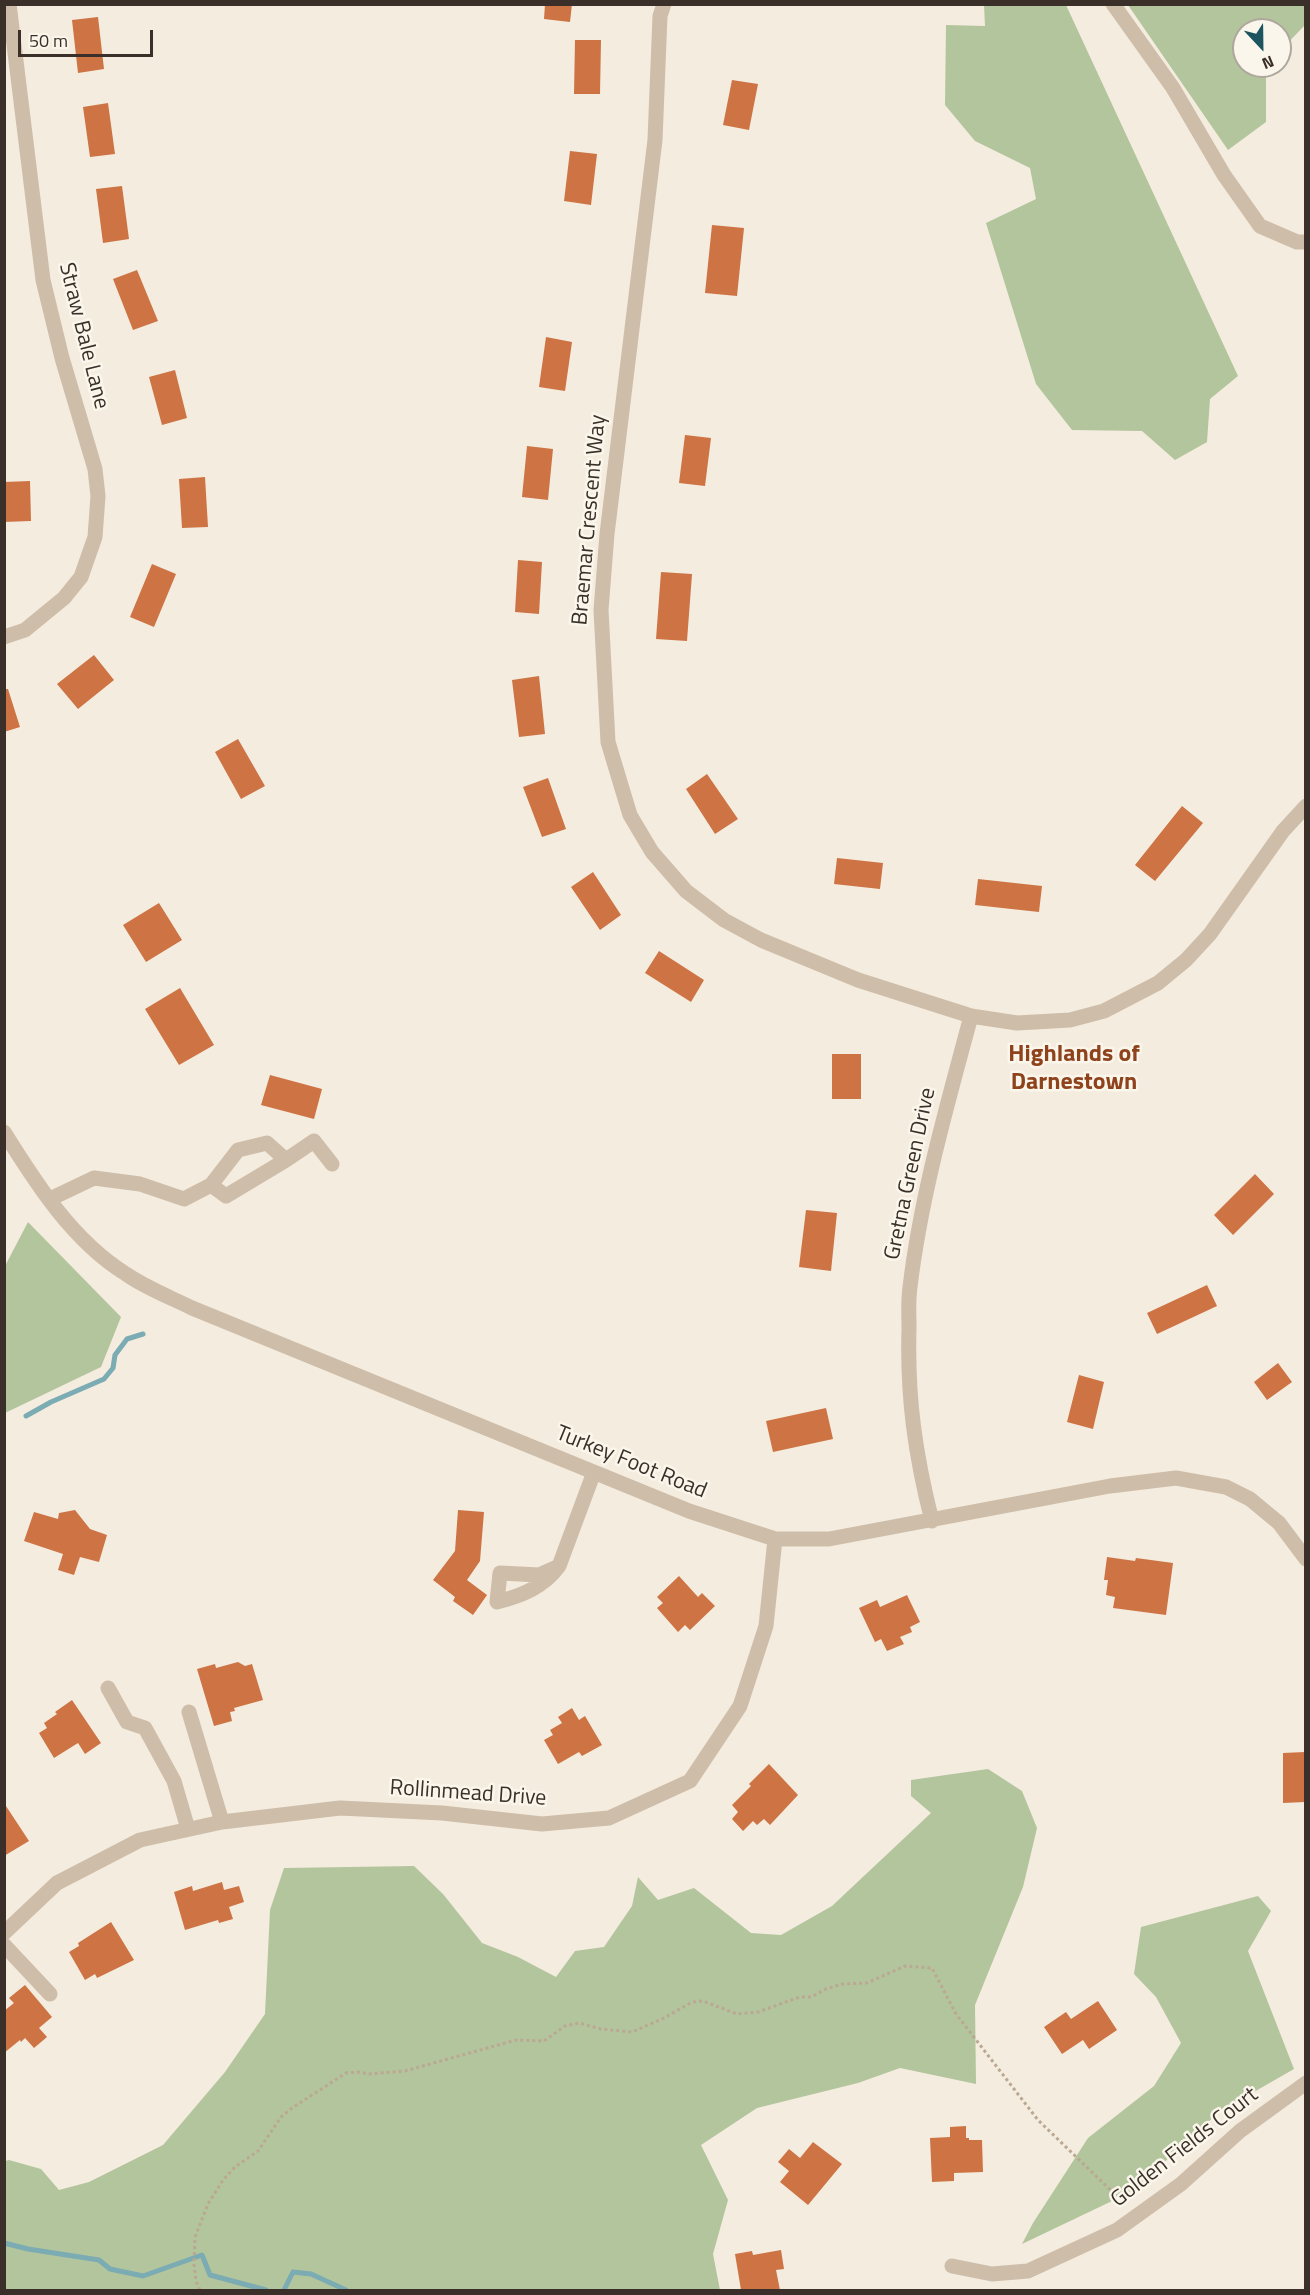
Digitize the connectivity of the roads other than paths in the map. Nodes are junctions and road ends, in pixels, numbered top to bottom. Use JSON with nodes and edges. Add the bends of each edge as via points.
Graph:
{"nodes":[{"id":1,"x":9,"y":4,"type":"edge"},
{"id":2,"x":664,"y":4,"type":"edge"},
{"id":3,"x":1113,"y":4,"type":"edge"},
{"id":4,"x":9,"y":45,"type":"edge"},
{"id":5,"x":1305,"y":242,"type":"edge"},
{"id":6,"x":4,"y":638,"type":"edge"},
{"id":7,"x":1305,"y":806,"type":"edge"},
{"id":8,"x":971,"y":1017,"type":"junction"},
{"id":9,"x":4,"y":1132,"type":"edge"},
{"id":10,"x":286,"y":1160,"type":"junction"},
{"id":11,"x":332,"y":1164,"type":"dead end"},
{"id":12,"x":211,"y":1185,"type":"junction"},
{"id":13,"x":50,"y":1199,"type":"junction"},
{"id":14,"x":594,"y":1472,"type":"junction"},
{"id":15,"x":932,"y":1521,"type":"junction"},
{"id":16,"x":776,"y":1539,"type":"junction"},
{"id":17,"x":1305,"y":1559,"type":"edge"},
{"id":18,"x":559,"y":1566,"type":"dead end"},
{"id":19,"x":108,"y":1688,"type":"dead end"},
{"id":20,"x":189,"y":1712,"type":"dead end"},
{"id":21,"x":222,"y":1822,"type":"junction"},
{"id":22,"x":188,"y":1829,"type":"junction"},
{"id":23,"x":4,"y":1933,"type":"edge"},
{"id":24,"x":4,"y":1945,"type":"edge"},
{"id":25,"x":50,"y":1994,"type":"dead end"},
{"id":26,"x":1305,"y":2083,"type":"edge"},
{"id":27,"x":952,"y":2266,"type":"dead end"}],
"edges":[{"from":1,"to":4,"type":"street","name":"Straw Bale Lane"},
{"from":2,"to":8,"type":"street","name":"Braemar Crescent Way","via":[[660,16],[655,140],[601,610],[608,742],[630,815],[659,860],[686,891],[724,920],[761,940],[858,980]]},
{"from":3,"to":5,"type":"street","via":[[1173,88],[1224,176],[1260,226]]},
{"from":4,"to":6,"type":"street","name":"Straw Bale Lane","via":[[43,280],[95,469],[98,496],[95,537],[81,577],[64,598],[26,630]]},
{"from":7,"to":8,"type":"street","name":"Braemar Crescent Way","via":[[1209,933],[1186,960],[1158,982],[1104,1011],[1070,1020],[1017,1023]]},
{"from":8,"to":15,"type":"street","name":"Gretna Green Drive","via":[[926,1187],[910,1289],[908,1361],[913,1428]]},
{"from":9,"to":13,"type":"street","name":"Turkey Foot Road"},
{"from":10,"to":11,"type":"street","via":[[314,1141]]},
{"from":10,"to":12,"type":"street","via":[[225,1196]]},
{"from":10,"to":12,"type":"street","via":[[267,1143],[238,1150]]},
{"from":12,"to":13,"type":"street","via":[[184,1200],[140,1184],[94,1179]]},
{"from":13,"to":14,"type":"street","name":"Turkey Foot Road","via":[[97,1253],[127,1275],[183,1303]]},
{"from":14,"to":16,"type":"street","name":"Turkey Foot Road","via":[[689,1511]]},
{"from":14,"to":18,"type":"street"},
{"from":15,"to":16,"type":"street","name":"Turkey Foot Road","via":[[829,1539]]},
{"from":15,"to":17,"type":"street","name":"Turkey Foot Road","via":[[1110,1486],[1176,1478],[1226,1487],[1250,1499],[1279,1522]]},
{"from":16,"to":21,"type":"street","name":"Rollinmead Drive","via":[[766,1626],[740,1706],[690,1781],[609,1818],[542,1824],[442,1813],[340,1808]]},
{"from":19,"to":22,"type":"street","via":[[127,1722],[145,1728],[174,1781]]},
{"from":20,"to":21,"type":"street"},
{"from":21,"to":22,"type":"street","name":"Rollinmead Drive"},
{"from":22,"to":23,"type":"street","name":"Rollinmead Drive","via":[[140,1840],[57,1883]]},
{"from":24,"to":25,"type":"street"},
{"from":26,"to":27,"type":"street","name":"Golden Fields Court","via":[[1240,2131],[1181,2184],[1117,2230],[1028,2271],[992,2274]]}]}
